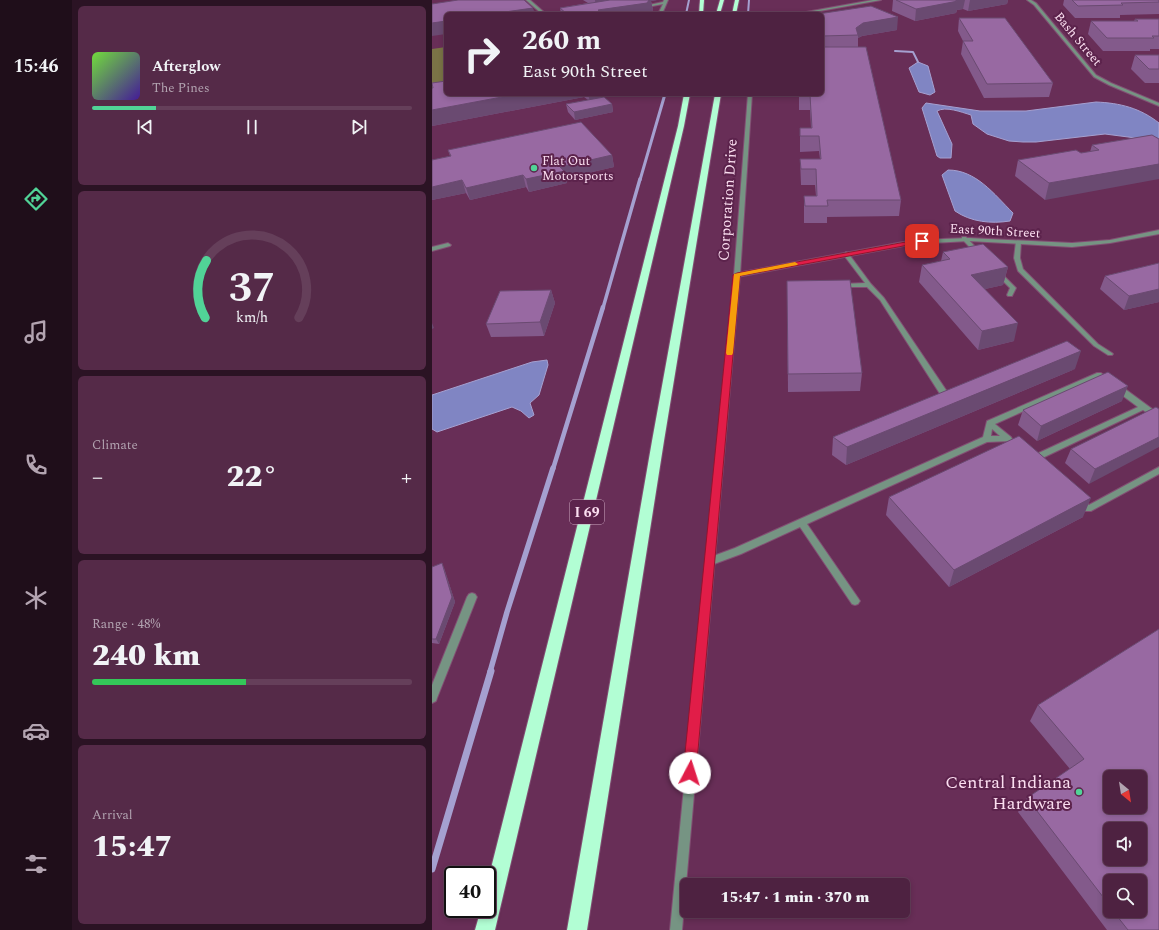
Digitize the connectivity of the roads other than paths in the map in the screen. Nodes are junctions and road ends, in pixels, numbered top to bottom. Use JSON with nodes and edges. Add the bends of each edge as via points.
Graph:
{"nodes":[{"id":1,"x":528,"y":0,"type":"edge"},
{"id":2,"x":702,"y":0,"type":"edge"},
{"id":3,"x":722,"y":0,"type":"edge"},
{"id":4,"x":737,"y":0,"type":"edge"},
{"id":5,"x":879,"y":0,"type":"edge"},
{"id":6,"x":1029,"y":0,"type":"edge"},
{"id":7,"x":666,"y":2,"type":"edge"},
{"id":8,"x":636,"y":8,"type":"edge"},
{"id":9,"x":542,"y":12,"type":"edge"},
{"id":10,"x":661,"y":12,"type":"edge"},
{"id":11,"x":701,"y":12,"type":"edge"},
{"id":12,"x":719,"y":12,"type":"edge"},
{"id":13,"x":734,"y":12,"type":"edge"},
{"id":14,"x":809,"y":12,"type":"edge"},
{"id":15,"x":687,"y":96,"type":"edge"},
{"id":16,"x":693,"y":96,"type":"edge"},
{"id":17,"x":718,"y":96,"type":"edge"},
{"id":18,"x":750,"y":96,"type":"edge"},
{"id":19,"x":1159,"y":105,"type":"edge"},
{"id":20,"x":681,"y":126,"type":"junction"},
{"id":21,"x":1159,"y":232,"type":"edge"},
{"id":22,"x":964,"y":238,"type":"junction"},
{"id":23,"x":1018,"y":242,"type":"junction"},
{"id":24,"x":448,"y":245,"type":"dead end"},
{"id":25,"x":432,"y":249,"type":"edge"},
{"id":26,"x":846,"y":254,"type":"junction"},
{"id":27,"x":981,"y":256,"type":"edge"},
{"id":28,"x":992,"y":267,"type":"edge"},
{"id":29,"x":737,"y":275,"type":"junction"},
{"id":30,"x":868,"y":285,"type":"junction"},
{"id":31,"x":838,"y":286,"type":"edge"},
{"id":32,"x":1010,"y":295,"type":"dead end"},
{"id":33,"x":1110,"y":354,"type":"dead end"},
{"id":34,"x":945,"y":395,"type":"edge"},
{"id":35,"x":1144,"y":407,"type":"junction"},
{"id":36,"x":1159,"y":418,"type":"edge"},
{"id":37,"x":990,"y":423,"type":"junction"},
{"id":38,"x":986,"y":439,"type":"junction"},
{"id":39,"x":1032,"y":460,"type":"edge"},
{"id":40,"x":1159,"y":470,"type":"edge"},
{"id":41,"x":1071,"y":494,"type":"edge"},
{"id":42,"x":801,"y":522,"type":"junction"},
{"id":43,"x":710,"y":561,"type":"junction"},
{"id":44,"x":472,"y":597,"type":"dead end"},
{"id":45,"x":855,"y":601,"type":"dead end"},
{"id":46,"x":432,"y":698,"type":"edge"},
{"id":47,"x":485,"y":930,"type":"edge"},
{"id":48,"x":578,"y":930,"type":"edge"},
{"id":49,"x":676,"y":930,"type":"edge"}],
"edges":[{"from":1,"to":9,"type":"street"},
{"from":2,"to":11,"type":"highway"},
{"from":3,"to":12,"type":"highway"},
{"from":4,"to":13,"type":"highway"},
{"from":5,"to":14,"type":"street"},
{"from":6,"to":19,"type":"street","name":"Bash Street","via":[[1098,78]]},
{"from":7,"to":8,"type":"street"},
{"from":7,"to":10,"type":"street"},
{"from":15,"to":20,"type":"highway","number":"I 69"},
{"from":16,"to":20,"type":"highway"},
{"from":17,"to":48,"type":"highway"},
{"from":18,"to":29,"type":"street","name":"Corporation Drive"},
{"from":20,"to":47,"type":"highway","number":"I 69"},
{"from":21,"to":23,"type":"street","name":"East 90th Street","via":[[1087,244]]},
{"from":22,"to":23,"type":"street","name":"East 90th Street"},
{"from":22,"to":26,"type":"street","name":"East 90th Street","via":[[914,242]]},
{"from":22,"to":27,"type":"street"},
{"from":23,"to":33,"type":"street","via":[[1017,258],[1020,270],[1096,345]]},
{"from":24,"to":25,"type":"street"},
{"from":26,"to":29,"type":"street","name":"East 90th Street"},
{"from":26,"to":30,"type":"street"},
{"from":28,"to":32,"type":"street","via":[[1013,288]]},
{"from":29,"to":43,"type":"street","name":"Corporation Drive"},
{"from":30,"to":31,"type":"street"},
{"from":30,"to":34,"type":"street","via":[[882,299]]},
{"from":35,"to":36,"type":"street"},
{"from":35,"to":37,"type":"street","via":[[1099,375]]},
{"from":35,"to":39,"type":"street"},
{"from":37,"to":38,"type":"street"},
{"from":37,"to":38,"type":"street","via":[[1011,442]]},
{"from":38,"to":42,"type":"street"},
{"from":40,"to":41,"type":"street","via":[[1088,509]]},
{"from":42,"to":43,"type":"street"},
{"from":42,"to":45,"type":"street"},
{"from":43,"to":49,"type":"street","name":"Corporation Drive"},
{"from":44,"to":46,"type":"street"}]}
